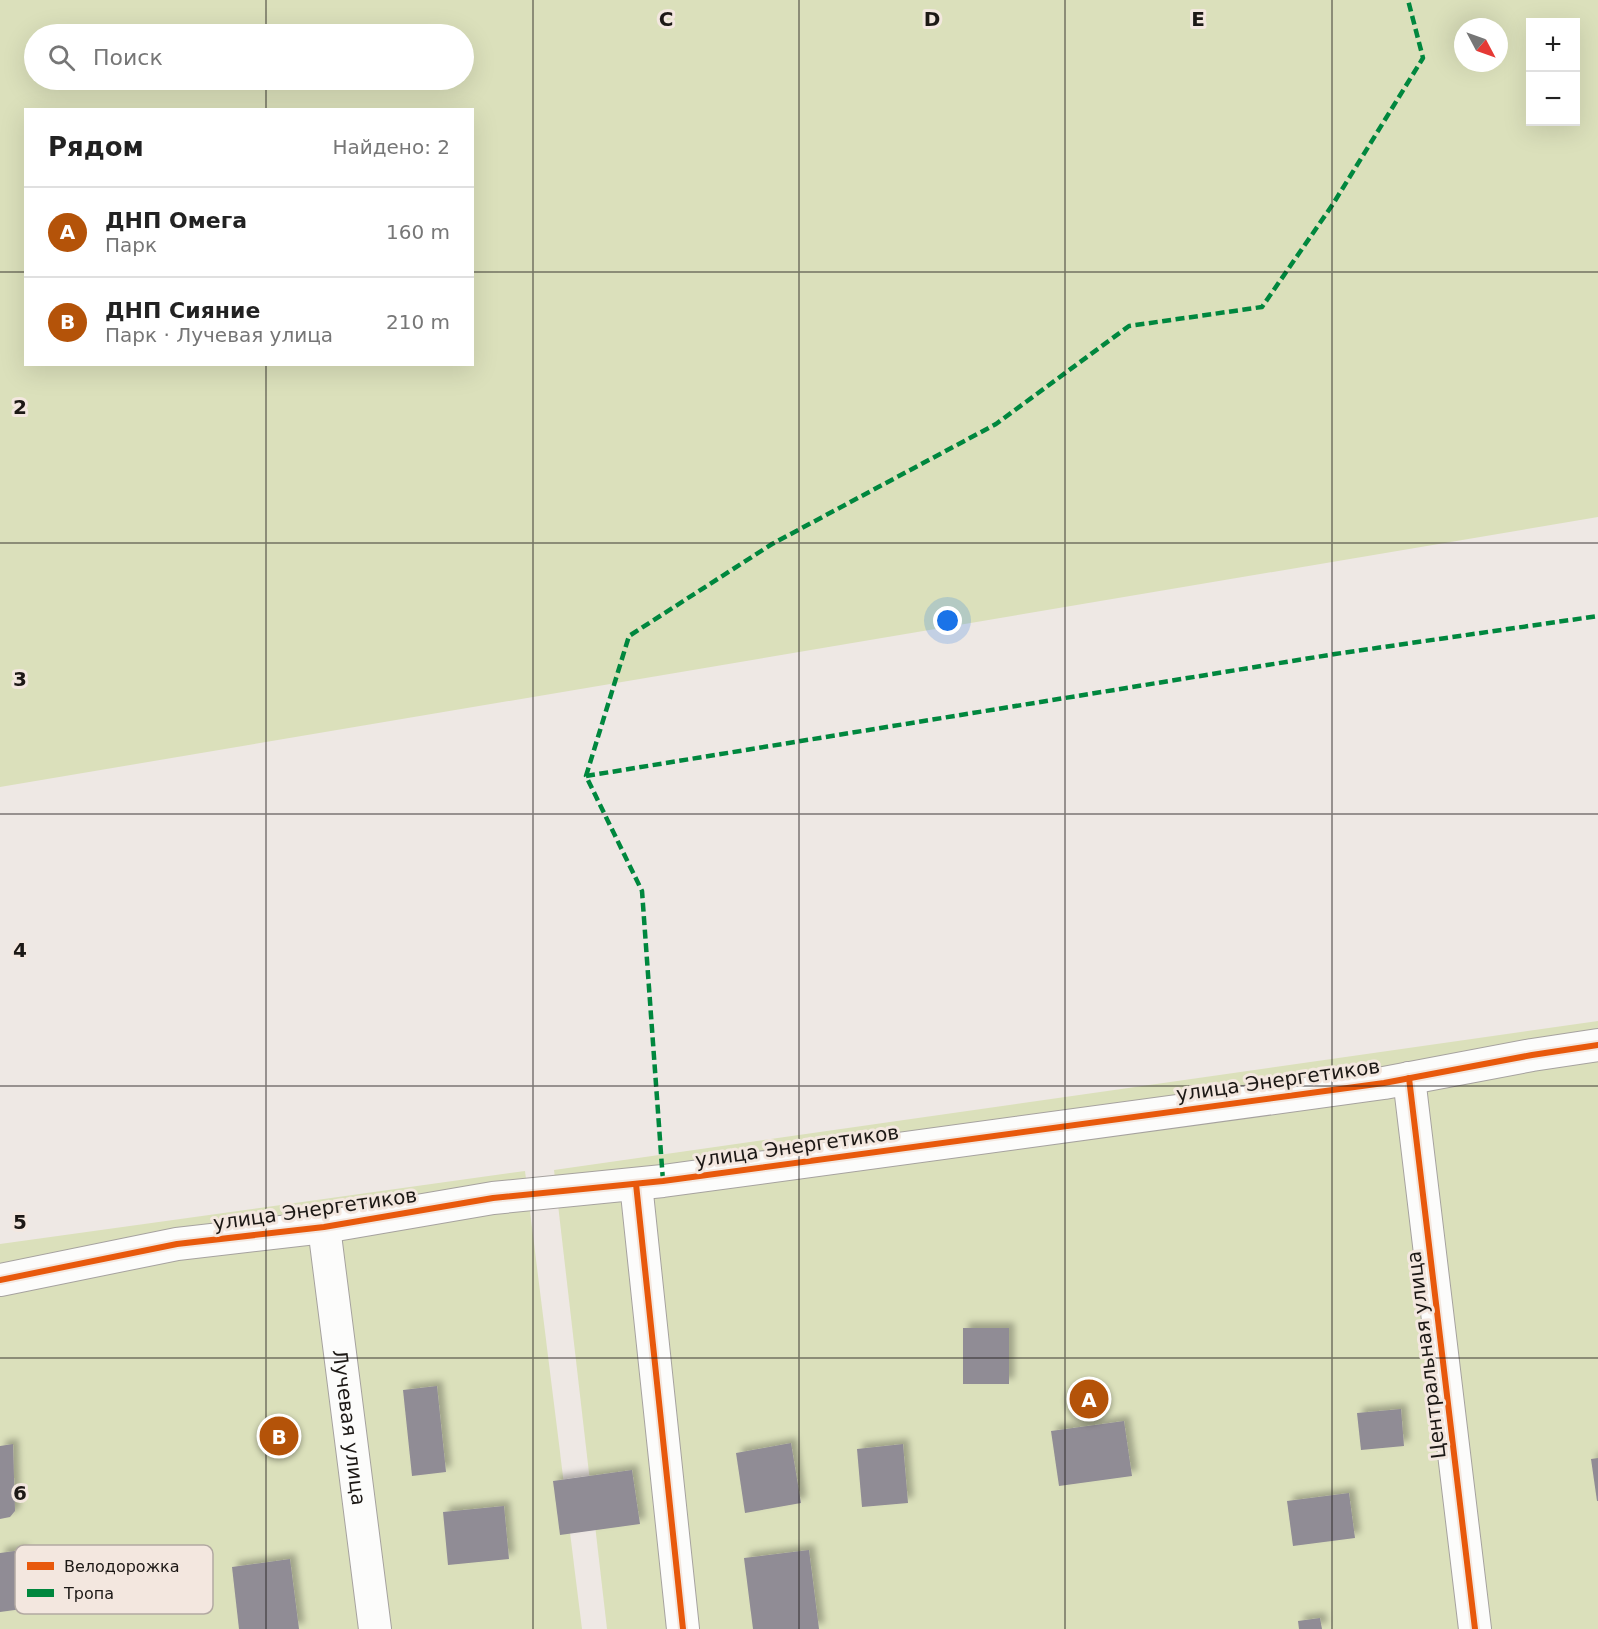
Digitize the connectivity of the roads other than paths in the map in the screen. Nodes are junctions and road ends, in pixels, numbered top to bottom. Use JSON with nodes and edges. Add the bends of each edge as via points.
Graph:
{"nodes":[{"id":1,"x":1598,"y":1045,"type":"edge"},
{"id":2,"x":1409,"y":1078,"type":"junction"},
{"id":3,"x":636,"y":1184,"type":"junction"},
{"id":4,"x":324,"y":1227,"type":"junction"},
{"id":5,"x":0,"y":1280,"type":"edge"},
{"id":6,"x":375,"y":1629,"type":"edge"},
{"id":7,"x":683,"y":1629,"type":"edge"},
{"id":8,"x":1475,"y":1629,"type":"edge"}],
"edges":[{"from":1,"to":2,"type":"street","name":"улица Энергетиков"},
{"from":2,"to":3,"type":"street","name":"улица Энергетиков"},
{"from":2,"to":8,"type":"street","name":"Центральная улица"},
{"from":3,"to":4,"type":"street","name":"улица Энергетиков","via":[[493,1198]]},
{"from":3,"to":7,"type":"street"},
{"from":4,"to":5,"type":"street","name":"улица Энергетиков","via":[[177,1244]]},
{"from":4,"to":6,"type":"street","name":"Лучевая улица"}]}
